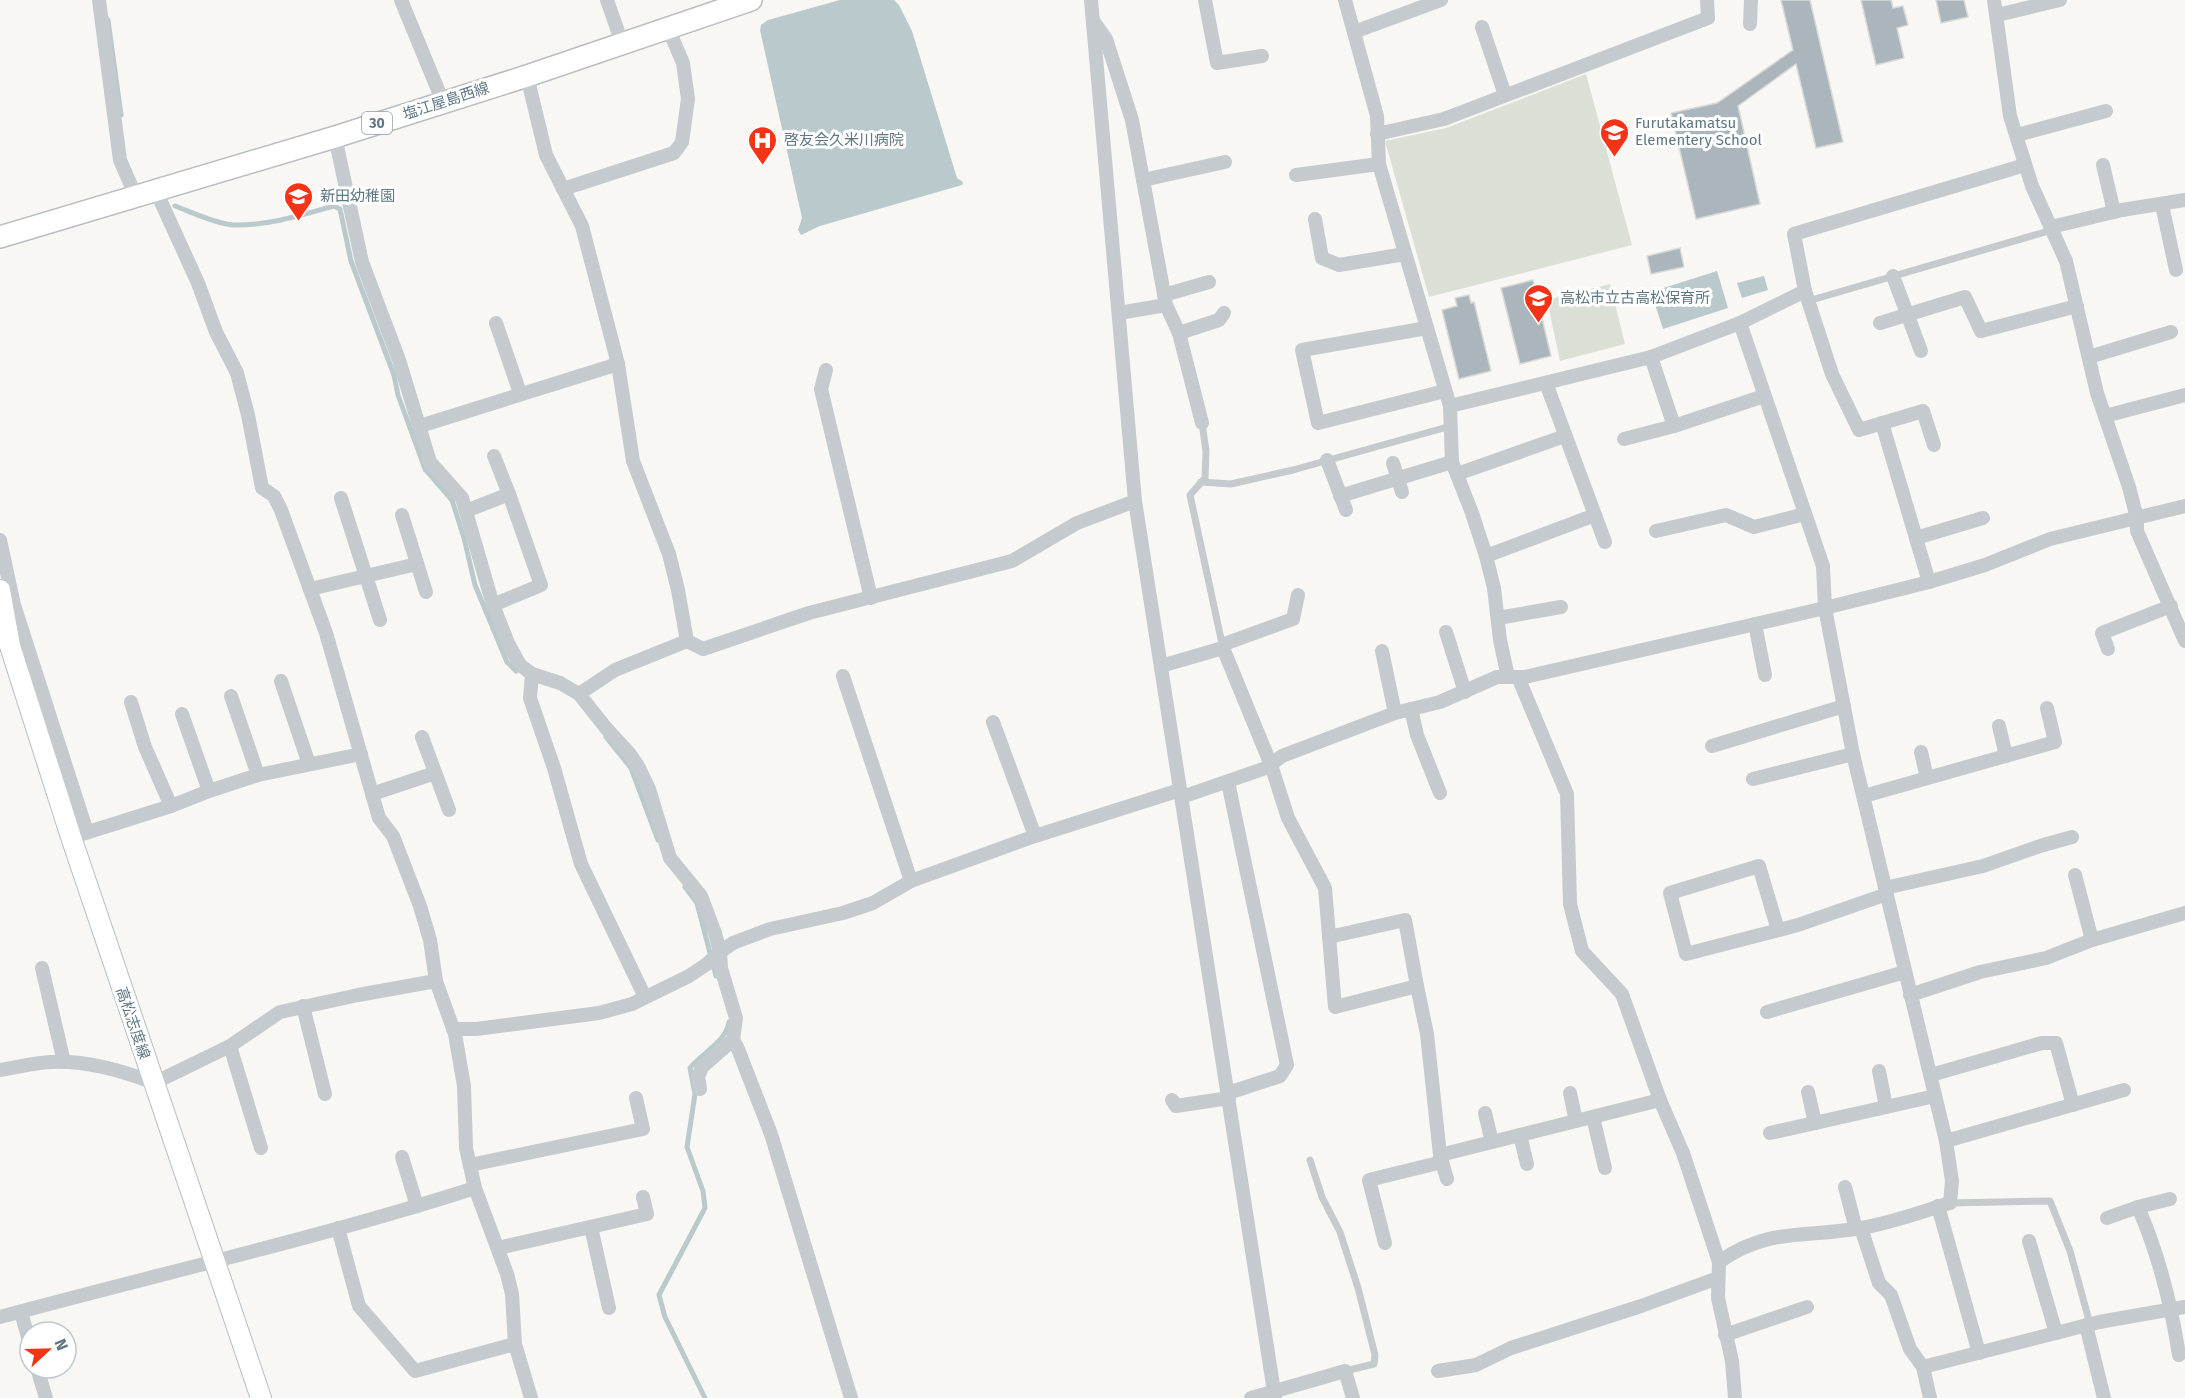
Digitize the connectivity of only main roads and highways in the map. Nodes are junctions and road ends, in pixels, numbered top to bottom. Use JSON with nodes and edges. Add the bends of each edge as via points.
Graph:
{"nodes":[{"id":1,"x":752,"y":0,"type":"edge"},
{"id":2,"x":0,"y":237,"type":"edge"},
{"id":3,"x":0,"y":590,"type":"edge"},
{"id":4,"x":5,"y":637,"type":"edge"},
{"id":5,"x":261,"y":1398,"type":"edge"}],
"edges":[{"from":1,"to":2,"type":"main road","name":"塩江屋島西線","number":"30","via":[[335,137]]},
{"from":3,"to":4,"type":"main road","name":"高松志度線"},
{"from":4,"to":5,"type":"main road","name":"高松志度線","via":[[79,835],[154,1083]]}]}
